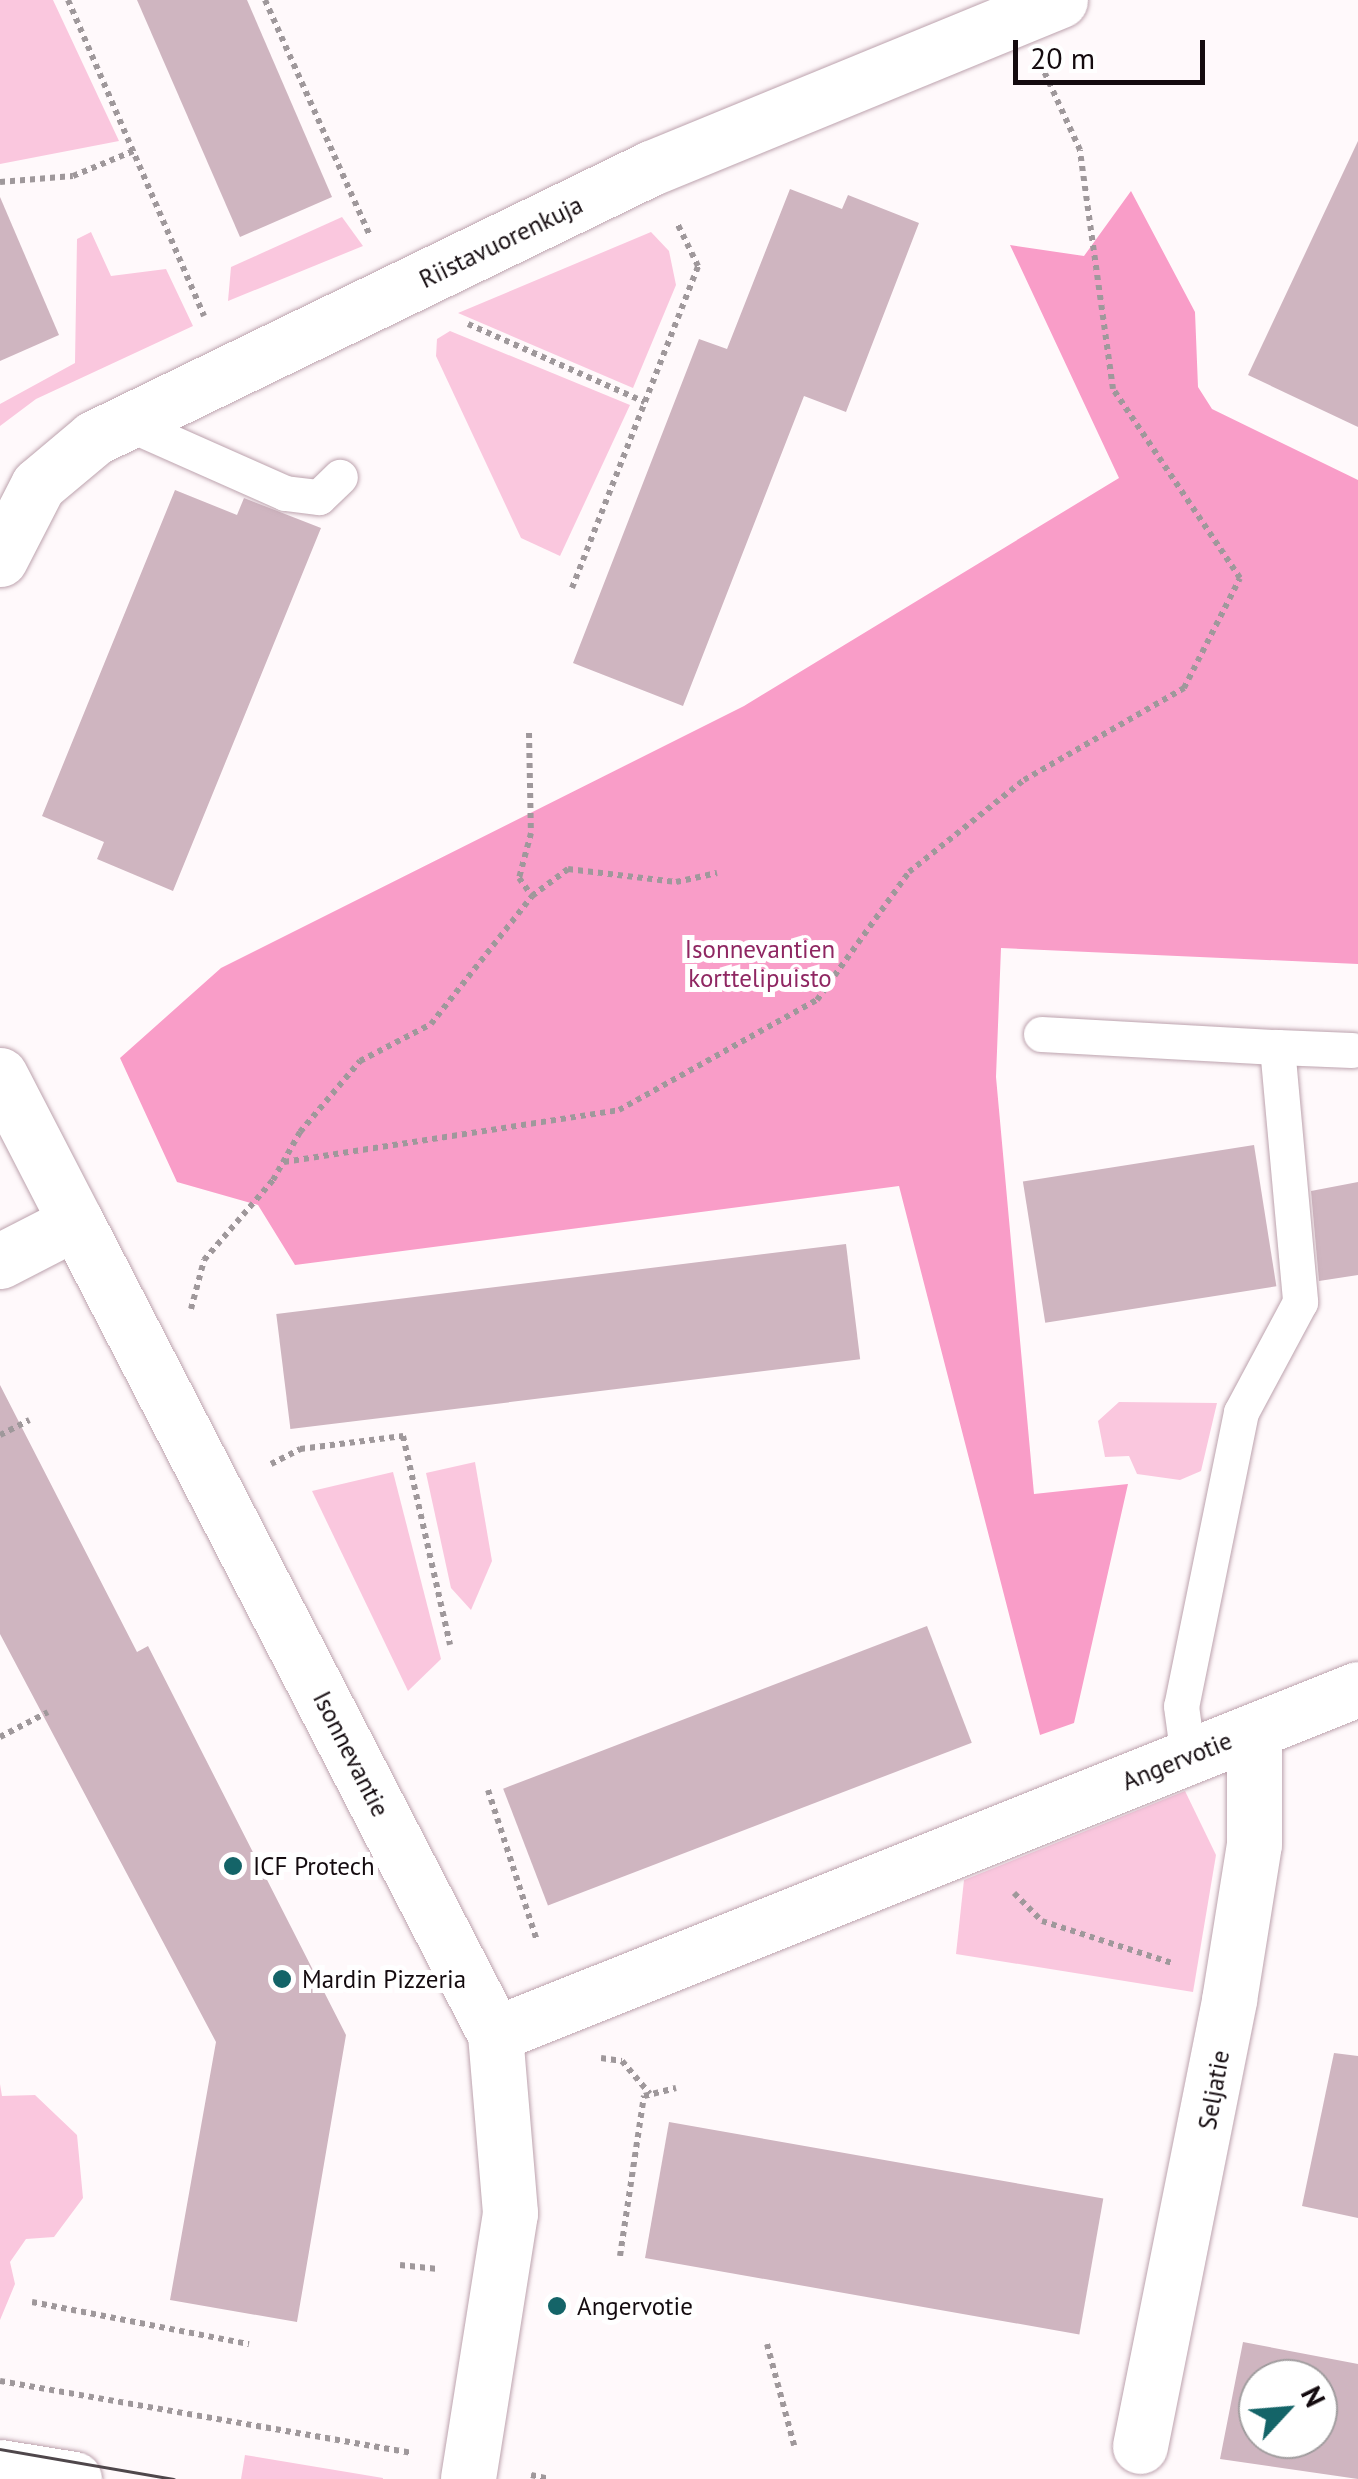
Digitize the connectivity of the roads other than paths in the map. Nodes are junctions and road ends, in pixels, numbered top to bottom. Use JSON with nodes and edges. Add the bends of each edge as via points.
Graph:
{"nodes":[{"id":1,"x":1044,"y":6,"type":"edge"},
{"id":2,"x":125,"y":422,"type":"junction"},
{"id":3,"x":340,"y":477,"type":"dead end"},
{"id":4,"x":0,"y":560,"type":"edge"},
{"id":5,"x":1040,"y":1034,"type":"dead end"},
{"id":6,"x":1277,"y":1047,"type":"junction"},
{"id":7,"x":1352,"y":1050,"type":"dead end"},
{"id":8,"x":0,"y":1075,"type":"edge"},
{"id":9,"x":76,"y":1222,"type":"junction"},
{"id":10,"x":0,"y":1261,"type":"edge"},
{"id":11,"x":1358,"y":1690,"type":"edge"},
{"id":12,"x":1254,"y":1731,"type":"junction"},
{"id":13,"x":1188,"y":1757,"type":"junction"},
{"id":14,"x":495,"y":2034,"type":"junction"},
{"id":15,"x":1140,"y":2446,"type":"dead end"},
{"id":16,"x":0,"y":2467,"type":"edge"},
{"id":17,"x":74,"y":2479,"type":"edge"},
{"id":18,"x":468,"y":2479,"type":"edge"}],
"edges":[{"from":1,"to":2,"type":"street","name":"Riistavuorenkuja","via":[[651,168]]},
{"from":2,"to":3,"type":"lane","via":[[285,493],[319,497]]},
{"from":2,"to":4,"type":"street","name":"Riistavuorenkuja","via":[[38,486]]},
{"from":5,"to":6,"type":"lane"},
{"from":6,"to":7,"type":"lane"},
{"from":6,"to":13,"type":"lane","via":[[1300,1302],[1241,1412],[1181,1706]]},
{"from":8,"to":9,"type":"street","name":"Isonnevantie"},
{"from":9,"to":10,"type":"street"},
{"from":9,"to":14,"type":"street","name":"Isonnevantie"},
{"from":11,"to":12,"type":"street","name":"Angervotie"},
{"from":12,"to":13,"type":"street","name":"Angervotie"},
{"from":12,"to":15,"type":"street","name":"Seljatie","via":[[1254,1844]]},
{"from":13,"to":14,"type":"street","name":"Angervotie"},
{"from":14,"to":18,"type":"street","name":"Isonnevantie","via":[[510,2213]]},
{"from":16,"to":17,"type":"street"}]}
